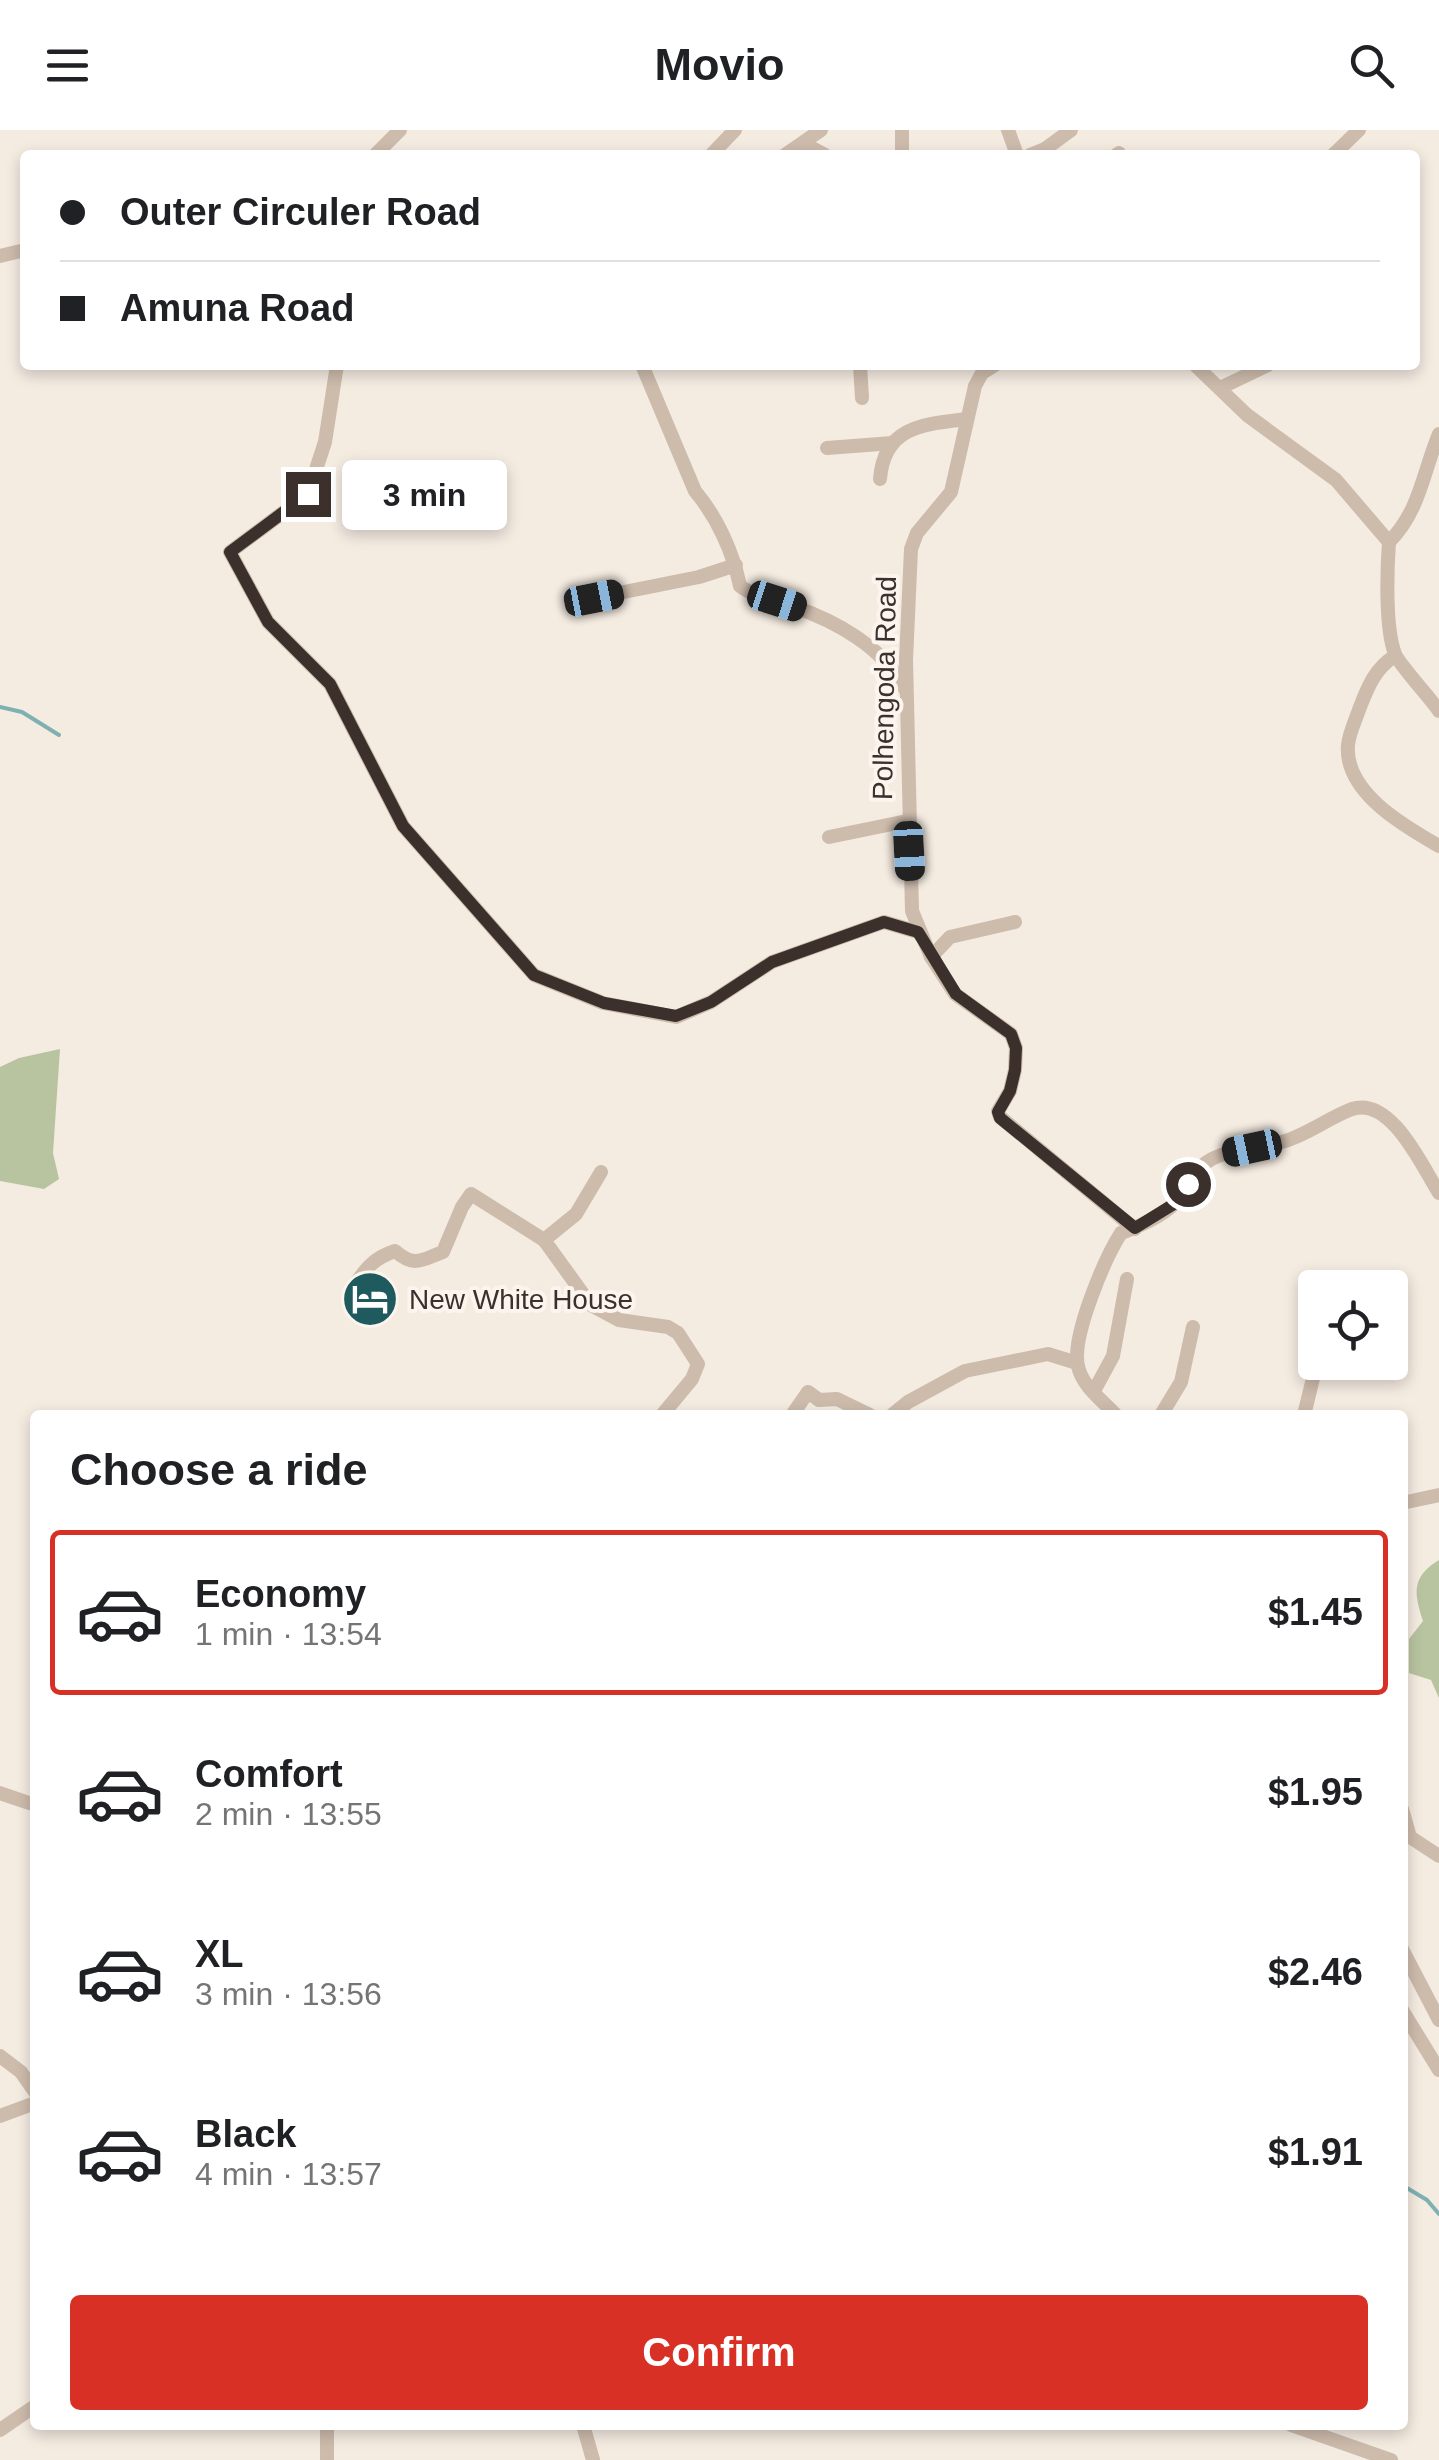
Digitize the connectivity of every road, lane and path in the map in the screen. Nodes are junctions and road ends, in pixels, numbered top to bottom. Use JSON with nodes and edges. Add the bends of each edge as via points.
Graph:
{"nodes":[{"id":1,"x":400,"y":130,"type":"edge"},
{"id":2,"x":735,"y":130,"type":"edge"},
{"id":3,"x":822,"y":130,"type":"edge"},
{"id":4,"x":1071,"y":130,"type":"edge"},
{"id":5,"x":1359,"y":130,"type":"edge"},
{"id":6,"x":379,"y":150,"type":"edge"},
{"id":7,"x":714,"y":150,"type":"edge"},
{"id":8,"x":792,"y":150,"type":"edge"},
{"id":9,"x":1045,"y":150,"type":"edge"},
{"id":10,"x":1339,"y":150,"type":"edge"},
{"id":11,"x":336,"y":370,"type":"edge"},
{"id":12,"x":644,"y":370,"type":"edge"},
{"id":13,"x":860,"y":370,"type":"edge"},
{"id":14,"x":987,"y":370,"type":"edge"},
{"id":15,"x":1200,"y":370,"type":"edge"},
{"id":16,"x":1258,"y":370,"type":"edge"},
{"id":17,"x":1220,"y":388,"type":"junction"},
{"id":18,"x":862,"y":398,"type":"dead end"},
{"id":19,"x":968,"y":420,"type":"junction"},
{"id":20,"x":1439,"y":434,"type":"edge"},
{"id":21,"x":893,"y":443,"type":"junction"},
{"id":22,"x":828,"y":448,"type":"dead end"},
{"id":23,"x":880,"y":480,"type":"dead end"},
{"id":24,"x":1389,"y":542,"type":"junction"},
{"id":25,"x":736,"y":565,"type":"junction"},
{"id":26,"x":594,"y":598,"type":"dead end"},
{"id":27,"x":1395,"y":656,"type":"junction"},
{"id":28,"x":908,"y":694,"type":"junction"},
{"id":29,"x":1439,"y":711,"type":"edge"},
{"id":30,"x":907,"y":821,"type":"junction"},
{"id":31,"x":830,"y":837,"type":"dead end"},
{"id":32,"x":1439,"y":846,"type":"edge"},
{"id":33,"x":1015,"y":922,"type":"dead end"},
{"id":34,"x":918,"y":932,"type":"junction"},
{"id":35,"x":931,"y":957,"type":"junction"},
{"id":36,"x":601,"y":1172,"type":"dead end"},
{"id":37,"x":1439,"y":1193,"type":"edge"},
{"id":38,"x":1135,"y":1228,"type":"junction"},
{"id":39,"x":544,"y":1240,"type":"junction"},
{"id":40,"x":1127,"y":1279,"type":"dead end"},
{"id":41,"x":354,"y":1286,"type":"dead end"},
{"id":42,"x":1192,"y":1327,"type":"dead end"},
{"id":43,"x":1077,"y":1363,"type":"junction"},
{"id":44,"x":1313,"y":1380,"type":"edge"},
{"id":45,"x":1094,"y":1390,"type":"junction"},
{"id":46,"x":666,"y":1410,"type":"edge"},
{"id":47,"x":795,"y":1410,"type":"edge"},
{"id":48,"x":860,"y":1410,"type":"edge"},
{"id":49,"x":898,"y":1410,"type":"edge"},
{"id":50,"x":1112,"y":1410,"type":"edge"},
{"id":51,"x":1164,"y":1410,"type":"edge"},
{"id":52,"x":1305,"y":1410,"type":"edge"},
{"id":53,"x":1439,"y":1494,"type":"edge"},
{"id":54,"x":1408,"y":1502,"type":"edge"},
{"id":55,"x":0,"y":1792,"type":"edge"},
{"id":56,"x":30,"y":1803,"type":"edge"},
{"id":57,"x":1408,"y":1830,"type":"edge"},
{"id":58,"x":1439,"y":1856,"type":"edge"},
{"id":59,"x":1408,"y":1961,"type":"edge"},
{"id":60,"x":1408,"y":2020,"type":"edge"},
{"id":61,"x":1439,"y":2020,"type":"edge"},
{"id":62,"x":0,"y":2056,"type":"edge"},
{"id":63,"x":1439,"y":2070,"type":"edge"},
{"id":64,"x":30,"y":2085,"type":"edge"},
{"id":65,"x":30,"y":2104,"type":"edge"},
{"id":66,"x":0,"y":2116,"type":"edge"},
{"id":67,"x":30,"y":2409,"type":"edge"},
{"id":68,"x":0,"y":2430,"type":"edge"},
{"id":69,"x":327,"y":2430,"type":"edge"},
{"id":70,"x":584,"y":2430,"type":"edge"},
{"id":71,"x":1306,"y":2430,"type":"edge"},
{"id":72,"x":328,"y":2460,"type":"edge"},
{"id":73,"x":593,"y":2460,"type":"edge"},
{"id":74,"x":1391,"y":2460,"type":"edge"}],
"edges":[{"from":1,"to":6,"type":"street"},
{"from":2,"to":7,"type":"street"},
{"from":3,"to":8,"type":"street"},
{"from":4,"to":9,"type":"street"},
{"from":5,"to":10,"type":"street"},
{"from":11,"to":34,"type":"street","via":[[325,442],[308,494],[230,552],[268,622],[330,684],[403,826],[534,975],[604,1003],[676,1016],[772,962],[884,922]]},
{"from":12,"to":25,"type":"street","via":[[695,491]]},
{"from":13,"to":18,"type":"street"},
{"from":14,"to":19,"type":"street","name":"Polhengoda Road","via":[[975,386]]},
{"from":15,"to":17,"type":"street"},
{"from":16,"to":17,"type":"street"},
{"from":17,"to":24,"type":"street","via":[[1336,480]]},
{"from":19,"to":21,"type":"street","via":[[926,424]]},
{"from":19,"to":28,"type":"street","name":"Polhengoda Road","via":[[951,492],[911,549]]},
{"from":20,"to":24,"type":"street","via":[[1419,499]]},
{"from":21,"to":22,"type":"street"},
{"from":21,"to":23,"type":"street"},
{"from":24,"to":27,"type":"street"},
{"from":25,"to":26,"type":"street"},
{"from":25,"to":28,"type":"street","via":[[746,591],[808,611],[870,647]]},
{"from":27,"to":29,"type":"street"},
{"from":27,"to":32,"type":"street","via":[[1369,684],[1347,743],[1349,762],[1355,780],[1384,809]]},
{"from":28,"to":30,"type":"street","name":"Polhengoda Road"},
{"from":30,"to":31,"type":"street"},
{"from":30,"to":34,"type":"street","name":"Polhengoda Road"},
{"from":33,"to":35,"type":"street","via":[[950,937]]},
{"from":34,"to":35,"type":"street","name":"Polhengoda Road"},
{"from":35,"to":38,"type":"street","name":"Polhengoda Road","via":[[956,994],[1011,1034],[1015,1070],[1000,1118]]},
{"from":36,"to":39,"type":"street","via":[[576,1214]]},
{"from":37,"to":38,"type":"street","via":[[1385,1114],[1356,1108],[1286,1141],[1203,1164],[1174,1204]]},
{"from":38,"to":43,"type":"street","via":[[1110,1250]]},
{"from":39,"to":41,"type":"street","via":[[471,1194],[443,1252],[415,1262],[395,1252],[381,1256]]},
{"from":39,"to":46,"type":"street","via":[[591,1305],[620,1320],[678,1333],[698,1364]]},
{"from":40,"to":45,"type":"street","via":[[1114,1356]]},
{"from":42,"to":51,"type":"street","via":[[1181,1382]]},
{"from":43,"to":45,"type":"street"},
{"from":43,"to":49,"type":"street","via":[[1048,1354],[966,1371]]},
{"from":44,"to":52,"type":"street"},
{"from":45,"to":50,"type":"street"},
{"from":47,"to":48,"type":"street","via":[[808,1392]]},
{"from":53,"to":54,"type":"street"},
{"from":55,"to":56,"type":"street"},
{"from":57,"to":58,"type":"street"},
{"from":59,"to":61,"type":"street"},
{"from":60,"to":63,"type":"street"},
{"from":62,"to":64,"type":"street"},
{"from":65,"to":66,"type":"street"},
{"from":67,"to":68,"type":"street"},
{"from":69,"to":72,"type":"street"},
{"from":70,"to":73,"type":"street"},
{"from":71,"to":74,"type":"street"}]}
